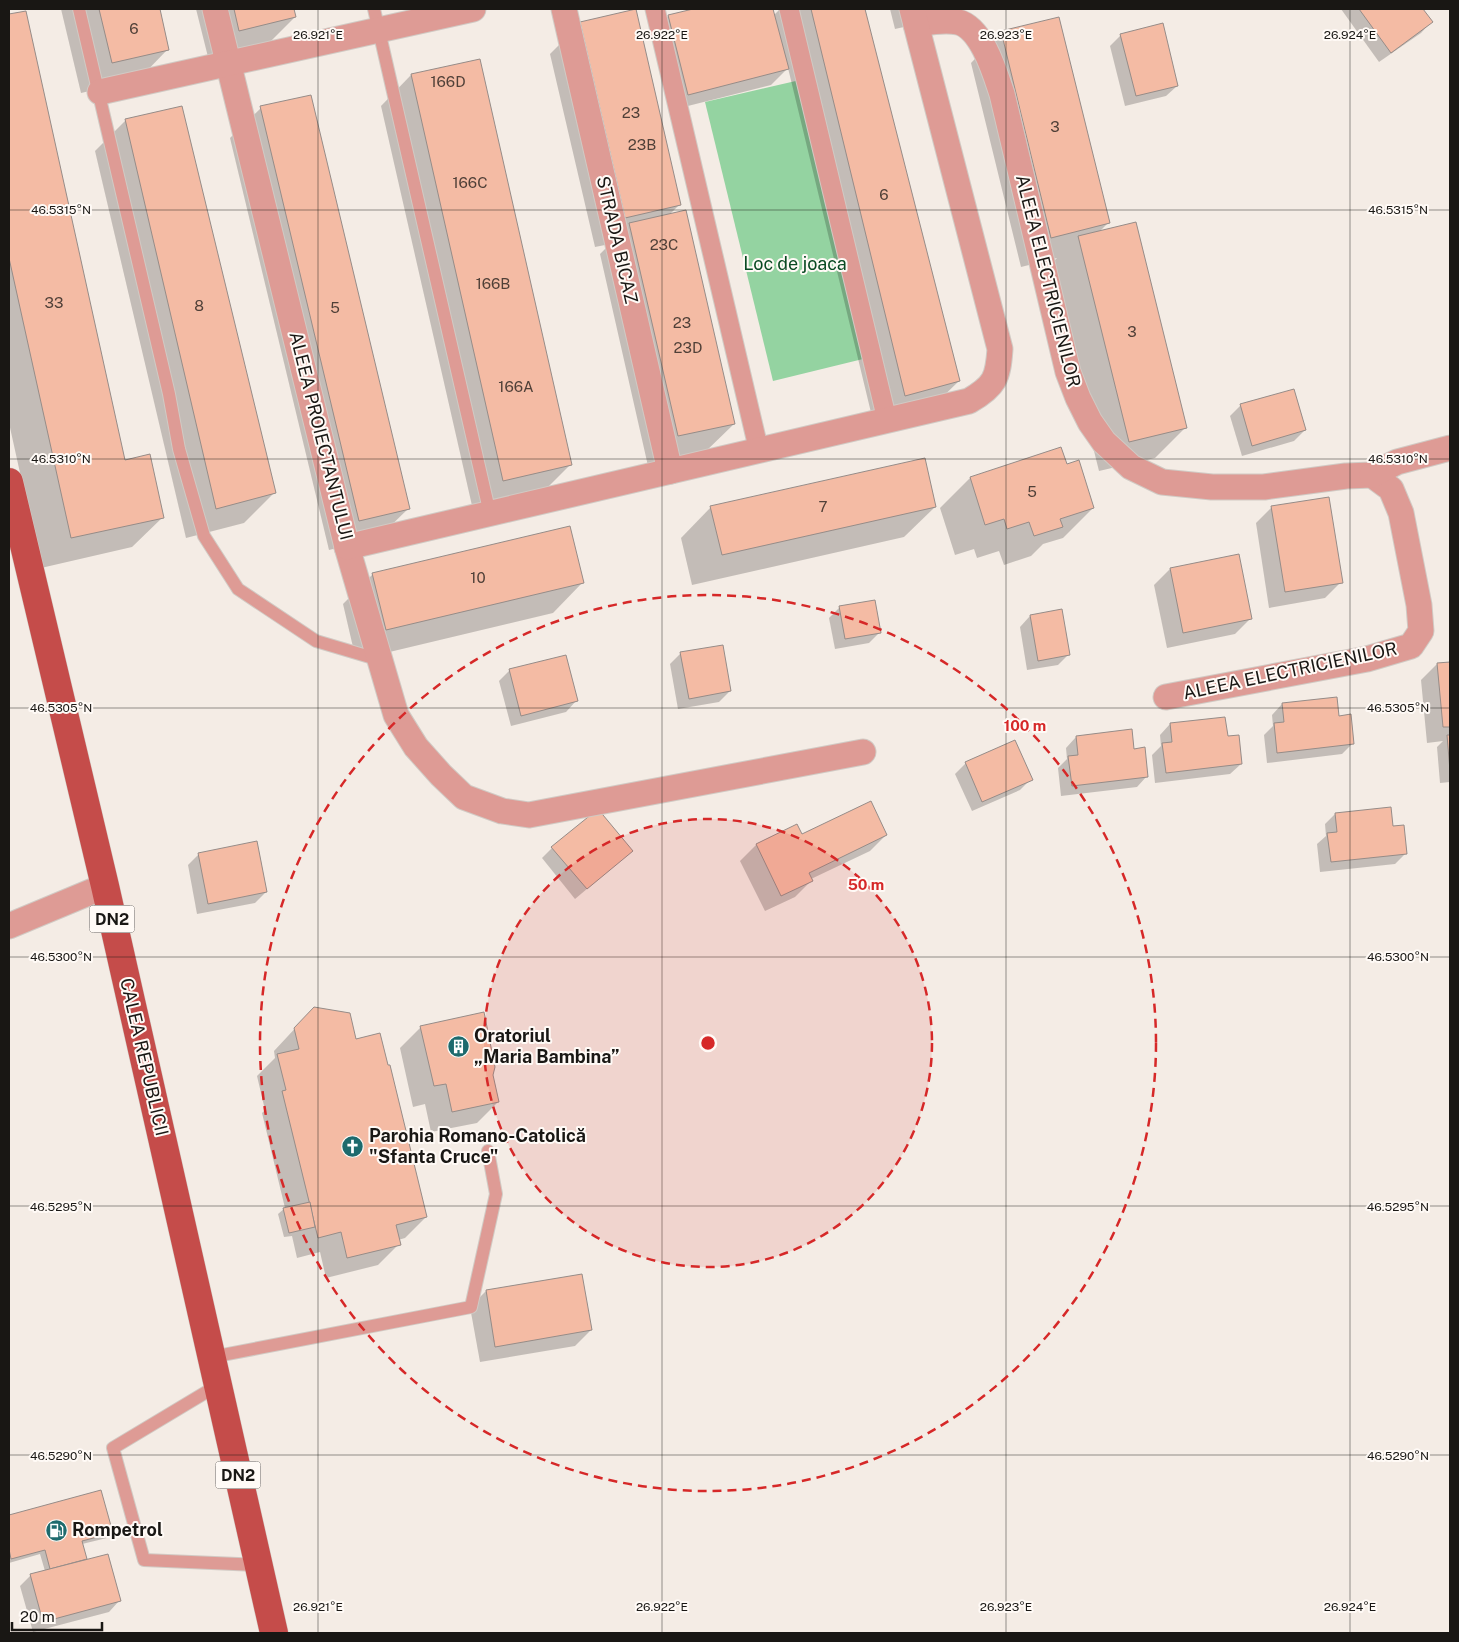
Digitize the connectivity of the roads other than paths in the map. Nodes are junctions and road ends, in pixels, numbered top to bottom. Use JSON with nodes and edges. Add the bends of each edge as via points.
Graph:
{"nodes":[{"id":1,"x":79,"y":9,"type":"edge"},
{"id":2,"x":215,"y":9,"type":"edge"},
{"id":3,"x":473,"y":9,"type":"edge"},
{"id":4,"x":564,"y":9,"type":"edge"},
{"id":5,"x":654,"y":9,"type":"edge"},
{"id":6,"x":789,"y":9,"type":"edge"},
{"id":7,"x":914,"y":16,"type":"edge"},
{"id":8,"x":376,"y":19,"type":"edge"},
{"id":9,"x":228,"y":63,"type":"junction"},
{"id":10,"x":100,"y":92,"type":"junction"},
{"id":11,"x":887,"y":420,"type":"junction"},
{"id":12,"x":1450,"y":448,"type":"edge"},
{"id":13,"x":759,"y":451,"type":"junction"},
{"id":14,"x":670,"y":471,"type":"junction"},
{"id":15,"x":1372,"y":475,"type":"junction"},
{"id":16,"x":9,"y":482,"type":"edge"},
{"id":17,"x":490,"y":514,"type":"junction"},
{"id":18,"x":348,"y":548,"type":"junction"},
{"id":19,"x":380,"y":660,"type":"junction"},
{"id":20,"x":1166,"y":697,"type":"dead end"},
{"id":21,"x":863,"y":752,"type":"dead end"},
{"id":22,"x":105,"y":886,"type":"junction"},
{"id":23,"x":9,"y":926,"type":"edge"},
{"id":24,"x":488,"y":1151,"type":"dead end"},
{"id":25,"x":212,"y":1357,"type":"junction"},
{"id":26,"x":218,"y":1385,"type":"junction"},
{"id":27,"x":259,"y":1565,"type":"junction"},
{"id":28,"x":274,"y":1633,"type":"edge"}],
"edges":[{"from":1,"to":10,"type":"lane"},
{"from":2,"to":9,"type":"street","name":"ALEEA PROIECTANTULUI"},
{"from":3,"to":8,"type":"street"},
{"from":4,"to":14,"type":"street","name":"STRADA BICAZ"},
{"from":5,"to":13,"type":"street"},
{"from":6,"to":11,"type":"street"},
{"from":7,"to":11,"type":"street","name":"ALEEA ELECTRICIENILOR","via":[[1000,349],[999,370],[985,392],[969,401]]},
{"from":7,"to":15,"type":"street","name":"ALEEA ELECTRICIENILOR","via":[[961,23],[975,34],[993,66],[1068,372],[1090,422],[1104,442],[1131,467],[1162,482],[1212,487],[1264,487]]},
{"from":8,"to":9,"type":"street"},
{"from":8,"to":17,"type":"lane"},
{"from":9,"to":10,"type":"street"},
{"from":9,"to":18,"type":"street","name":"ALEEA PROIECTANTULUI"},
{"from":10,"to":19,"type":"lane","via":[[179,449],[204,536],[238,589],[316,641]]},
{"from":11,"to":13,"type":"street","name":"ALEEA ELECTRICIENILOR"},
{"from":12,"to":15,"type":"street","via":[[1397,462]]},
{"from":13,"to":14,"type":"street","name":"ALEEA ELECTRICIENILOR"},
{"from":14,"to":17,"type":"street","name":"ALEEA PROIECTANTULUI"},
{"from":15,"to":20,"type":"street","name":"ALEEA ELECTRICIENILOR","via":[[1391,489],[1400,513],[1419,605],[1420,631],[1411,646],[1367,659]]},
{"from":16,"to":22,"type":"main road","name":"CALEA REPUBLICII","number":"DN2"},
{"from":17,"to":18,"type":"street","name":"ALEEA PROIECTANTULUI"},
{"from":18,"to":19,"type":"street"},
{"from":19,"to":21,"type":"street","via":[[396,715],[416,747],[464,797],[502,811],[529,815]]},
{"from":22,"to":23,"type":"street"},
{"from":22,"to":25,"type":"main road","name":"CALEA REPUBLICII","number":"DN2"},
{"from":24,"to":25,"type":"lane","via":[[496,1194],[471,1307]]},
{"from":25,"to":26,"type":"main road","name":"CALEA REPUBLICII","number":"DN2"},
{"from":26,"to":27,"type":"main road","name":"CALEA REPUBLICII","number":"DN2"},
{"from":26,"to":27,"type":"lane","via":[[113,1448],[144,1560]]},
{"from":27,"to":28,"type":"main road","name":"CALEA REPUBLICII","number":"DN2"}]}
